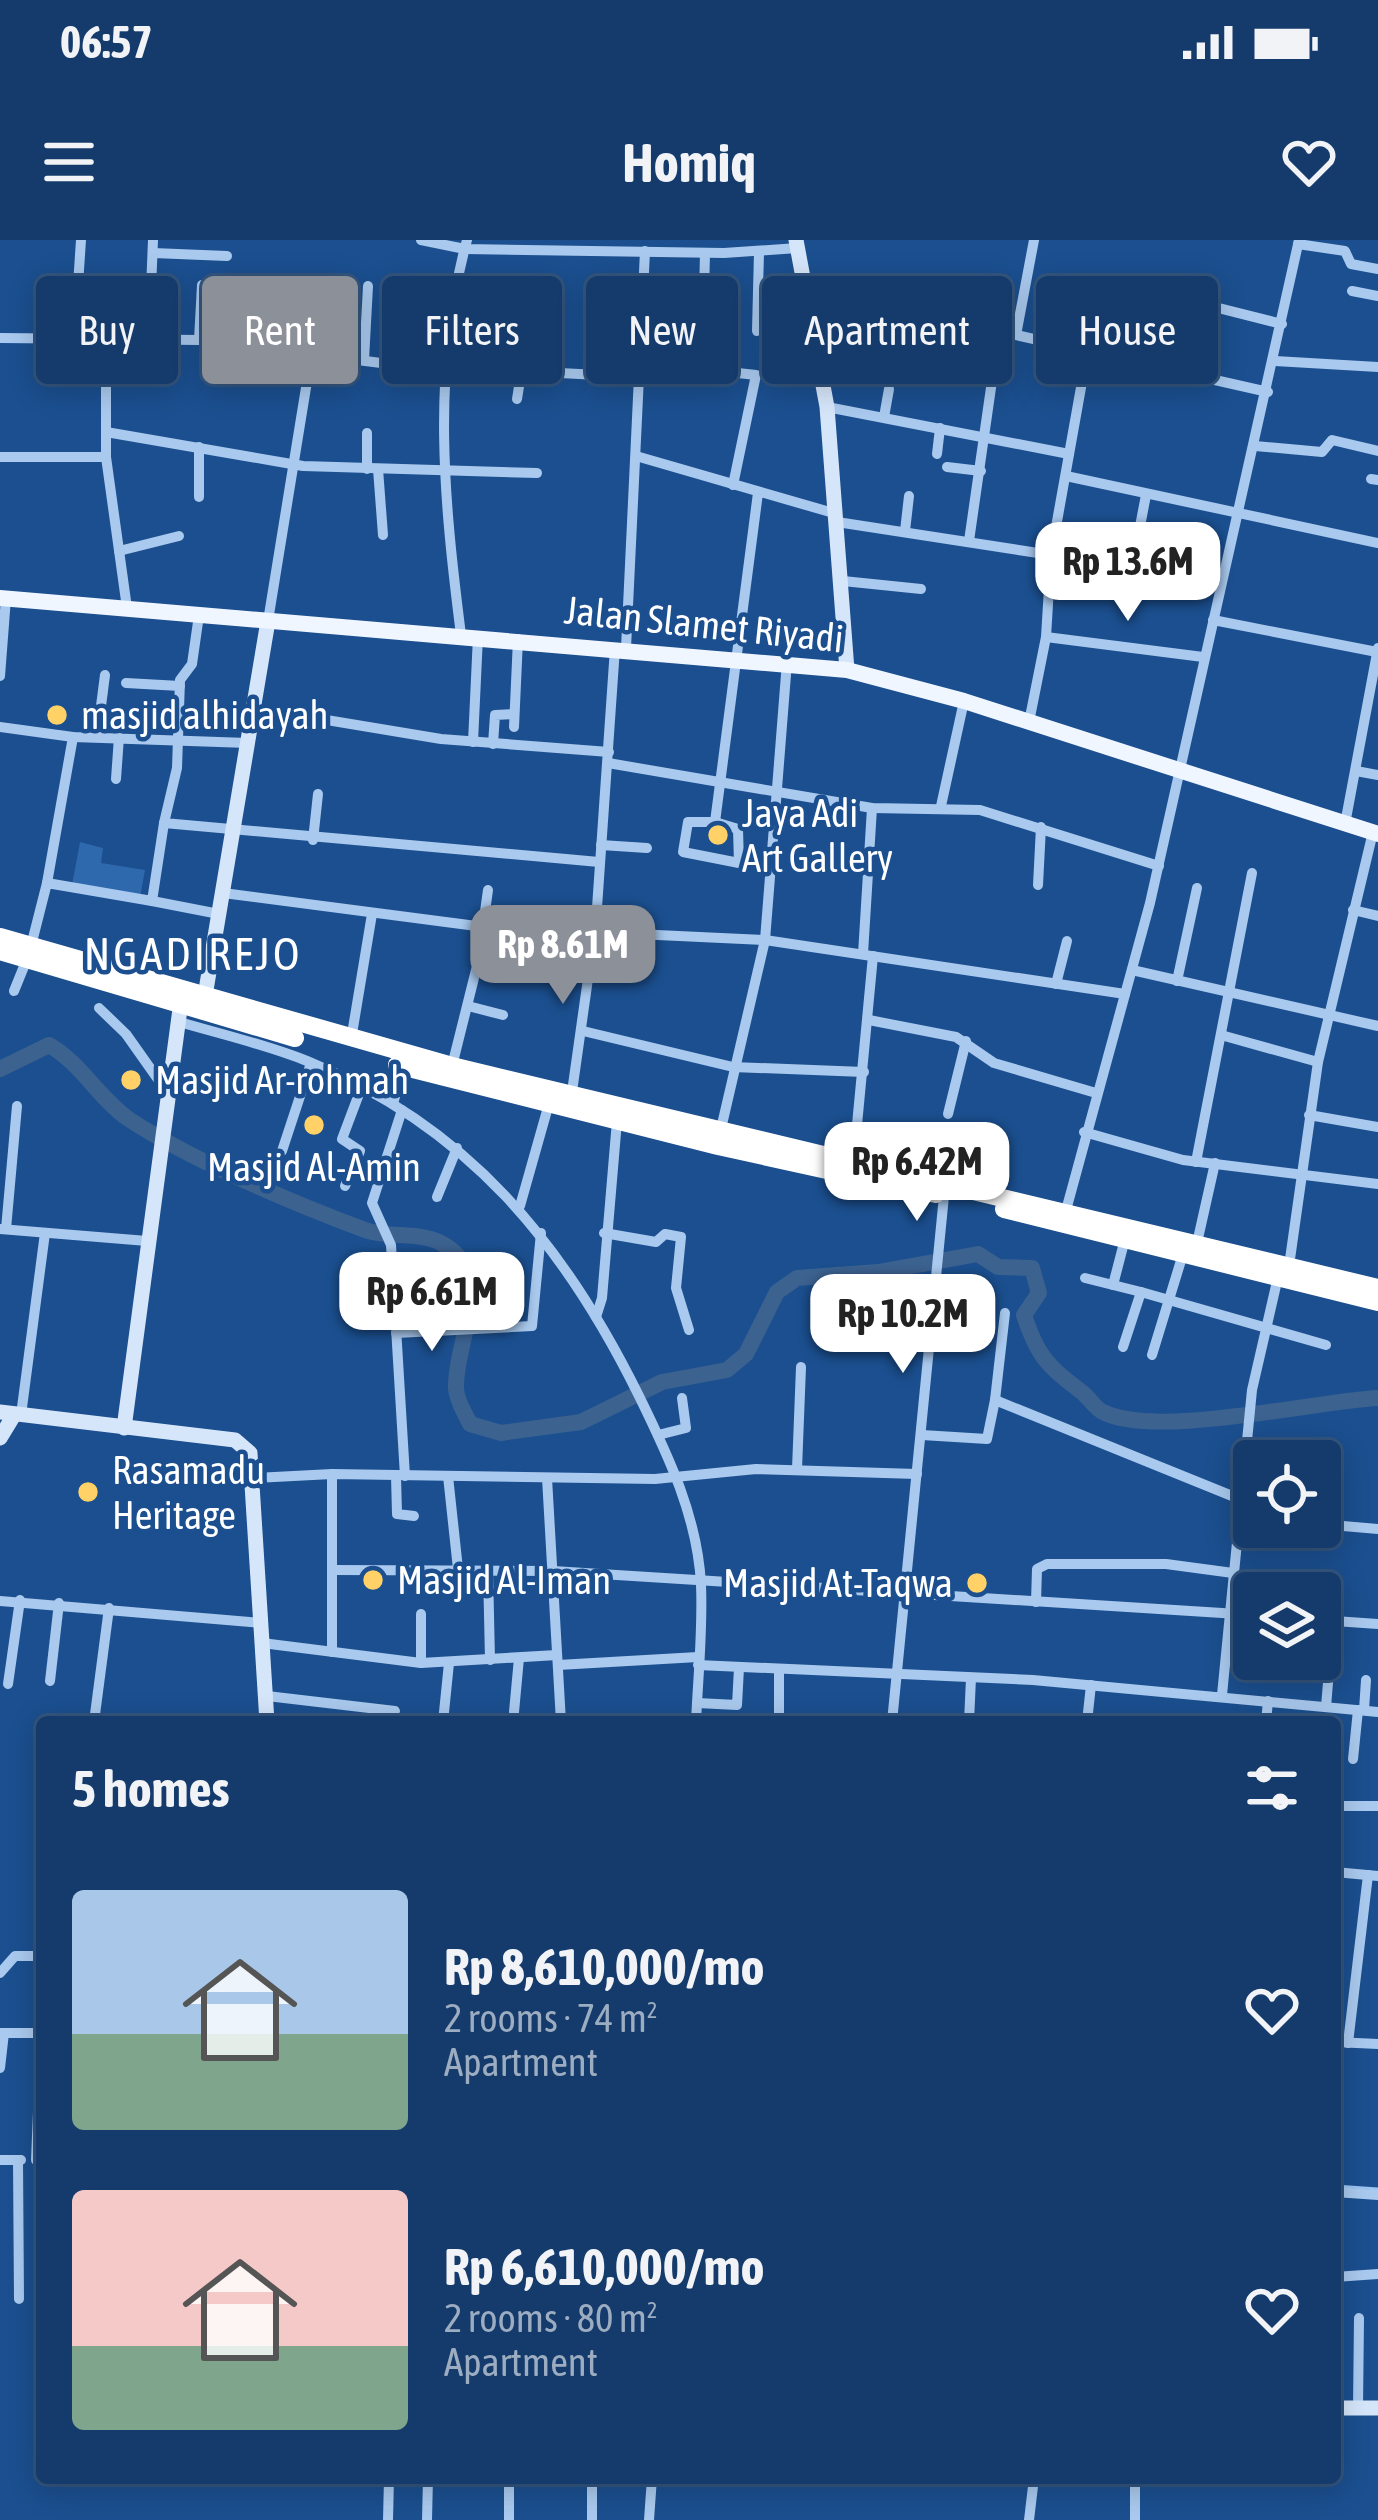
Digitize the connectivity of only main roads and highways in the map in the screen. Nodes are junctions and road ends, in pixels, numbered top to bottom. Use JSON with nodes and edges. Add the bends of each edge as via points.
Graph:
{"nodes":[{"id":1,"x":3,"y":598,"type":"edge"},
{"id":2,"x":1376,"y":833,"type":"edge"},
{"id":3,"x":0,"y":937,"type":"edge"},
{"id":4,"x":0,"y":951,"type":"edge"},
{"id":5,"x":29,"y":953,"type":"junction"},
{"id":6,"x":203,"y":1005,"type":"junction"},
{"id":7,"x":561,"y":1100,"type":"junction"},
{"id":8,"x":853,"y":1170,"type":"junction"},
{"id":9,"x":1065,"y":1217,"type":"junction"},
{"id":10,"x":1190,"y":1248,"type":"junction"},
{"id":11,"x":1284,"y":1271,"type":"junction"},
{"id":12,"x":1378,"y":1288,"type":"edge"},
{"id":13,"x":1378,"y":1302,"type":"edge"}],
"edges":[{"from":1,"to":2,"type":"main road","name":"Jalan Slamet Riyadi","via":[[848,670]]},
{"from":3,"to":5,"type":"highway"},
{"from":4,"to":5,"type":"highway"},
{"from":5,"to":6,"type":"highway","via":[[179,1006]]},
{"from":6,"to":7,"type":"highway"},
{"from":6,"to":7,"type":"highway","via":[[403,1066]]},
{"from":7,"to":8,"type":"highway"},
{"from":7,"to":8,"type":"highway","via":[[616,1121]]},
{"from":8,"to":9,"type":"highway"},
{"from":8,"to":9,"type":"highway"},
{"from":9,"to":10,"type":"highway"},
{"from":9,"to":10,"type":"highway","via":[[1125,1239]]},
{"from":10,"to":11,"type":"highway"},
{"from":11,"to":12,"type":"highway"},
{"from":11,"to":13,"type":"highway"}]}
